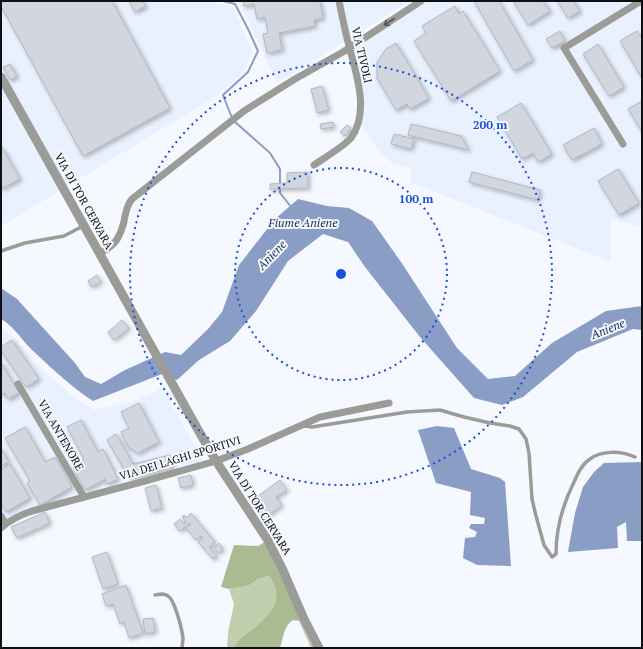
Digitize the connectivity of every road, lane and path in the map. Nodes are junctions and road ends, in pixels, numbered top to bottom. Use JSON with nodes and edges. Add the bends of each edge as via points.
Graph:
{"nodes":[{"id":1,"x":339,"y":1,"type":"edge"},
{"id":2,"x":421,"y":1,"type":"edge"},
{"id":3,"x":641,"y":1,"type":"edge"},
{"id":4,"x":349,"y":48,"type":"junction"},
{"id":5,"x":1,"y":77,"type":"edge"},
{"id":6,"x":623,"y":144,"type":"dead end"},
{"id":7,"x":314,"y":165,"type":"dead end"},
{"id":8,"x":84,"y":226,"type":"junction"},
{"id":9,"x":1,"y":251,"type":"edge"},
{"id":10,"x":100,"y":254,"type":"junction"},
{"id":11,"x":18,"y":384,"type":"dead end"},
{"id":12,"x":390,"y":403,"type":"dead end"},
{"id":13,"x":301,"y":426,"type":"junction"},
{"id":14,"x":635,"y":457,"type":"dead end"},
{"id":15,"x":216,"y":461,"type":"junction"},
{"id":16,"x":84,"y":497,"type":"junction"},
{"id":17,"x":1,"y":516,"type":"edge"},
{"id":18,"x":3,"y":526,"type":"edge"},
{"id":19,"x":155,"y":595,"type":"dead end"},
{"id":20,"x":182,"y":648,"type":"edge"},
{"id":21,"x":319,"y":648,"type":"edge"}],
"edges":[{"from":1,"to":4,"type":"street","name":"VIA TIVOLI"},
{"from":2,"to":4,"type":"street","one_way":true},
{"from":3,"to":6,"type":"street","via":[[564,48]]},
{"from":4,"to":7,"type":"street","name":"VIA TIVOLI","via":[[358,79],[359,120],[350,139]]},
{"from":4,"to":10,"type":"street","via":[[244,110],[132,199],[126,208],[119,236]]},
{"from":5,"to":8,"type":"street","name":"VIA DI TOR CERVARA"},
{"from":8,"to":9,"type":"lane","via":[[64,236],[25,243]]},
{"from":8,"to":10,"type":"street","name":"VIA DI TOR CERVARA"},
{"from":10,"to":15,"type":"street","name":"VIA DI TOR CERVARA"},
{"from":11,"to":16,"type":"street","name":"VIA ANTENORE"},
{"from":12,"to":13,"type":"street","name":"VIA DEI LAGHI SPORTIVI","via":[[320,417]]},
{"from":13,"to":14,"type":"lane","via":[[312,427],[407,412],[440,410],[519,429],[526,439],[529,453],[536,516],[544,545],[552,557],[556,554],[556,542],[566,498],[583,464],[590,458],[605,453]]},
{"from":13,"to":15,"type":"street","name":"VIA DEI LAGHI SPORTIVI"},
{"from":15,"to":16,"type":"street","name":"VIA DEI LAGHI SPORTIVI"},
{"from":15,"to":21,"type":"street","name":"VIA DI TOR CERVARA","via":[[267,539]]},
{"from":16,"to":18,"type":"street","name":"VIA DEI LAGHI SPORTIVI","via":[[25,514]]},
{"from":17,"to":18,"type":"street"},
{"from":19,"to":20,"type":"lane","via":[[164,594],[171,598],[183,637]]}]}
